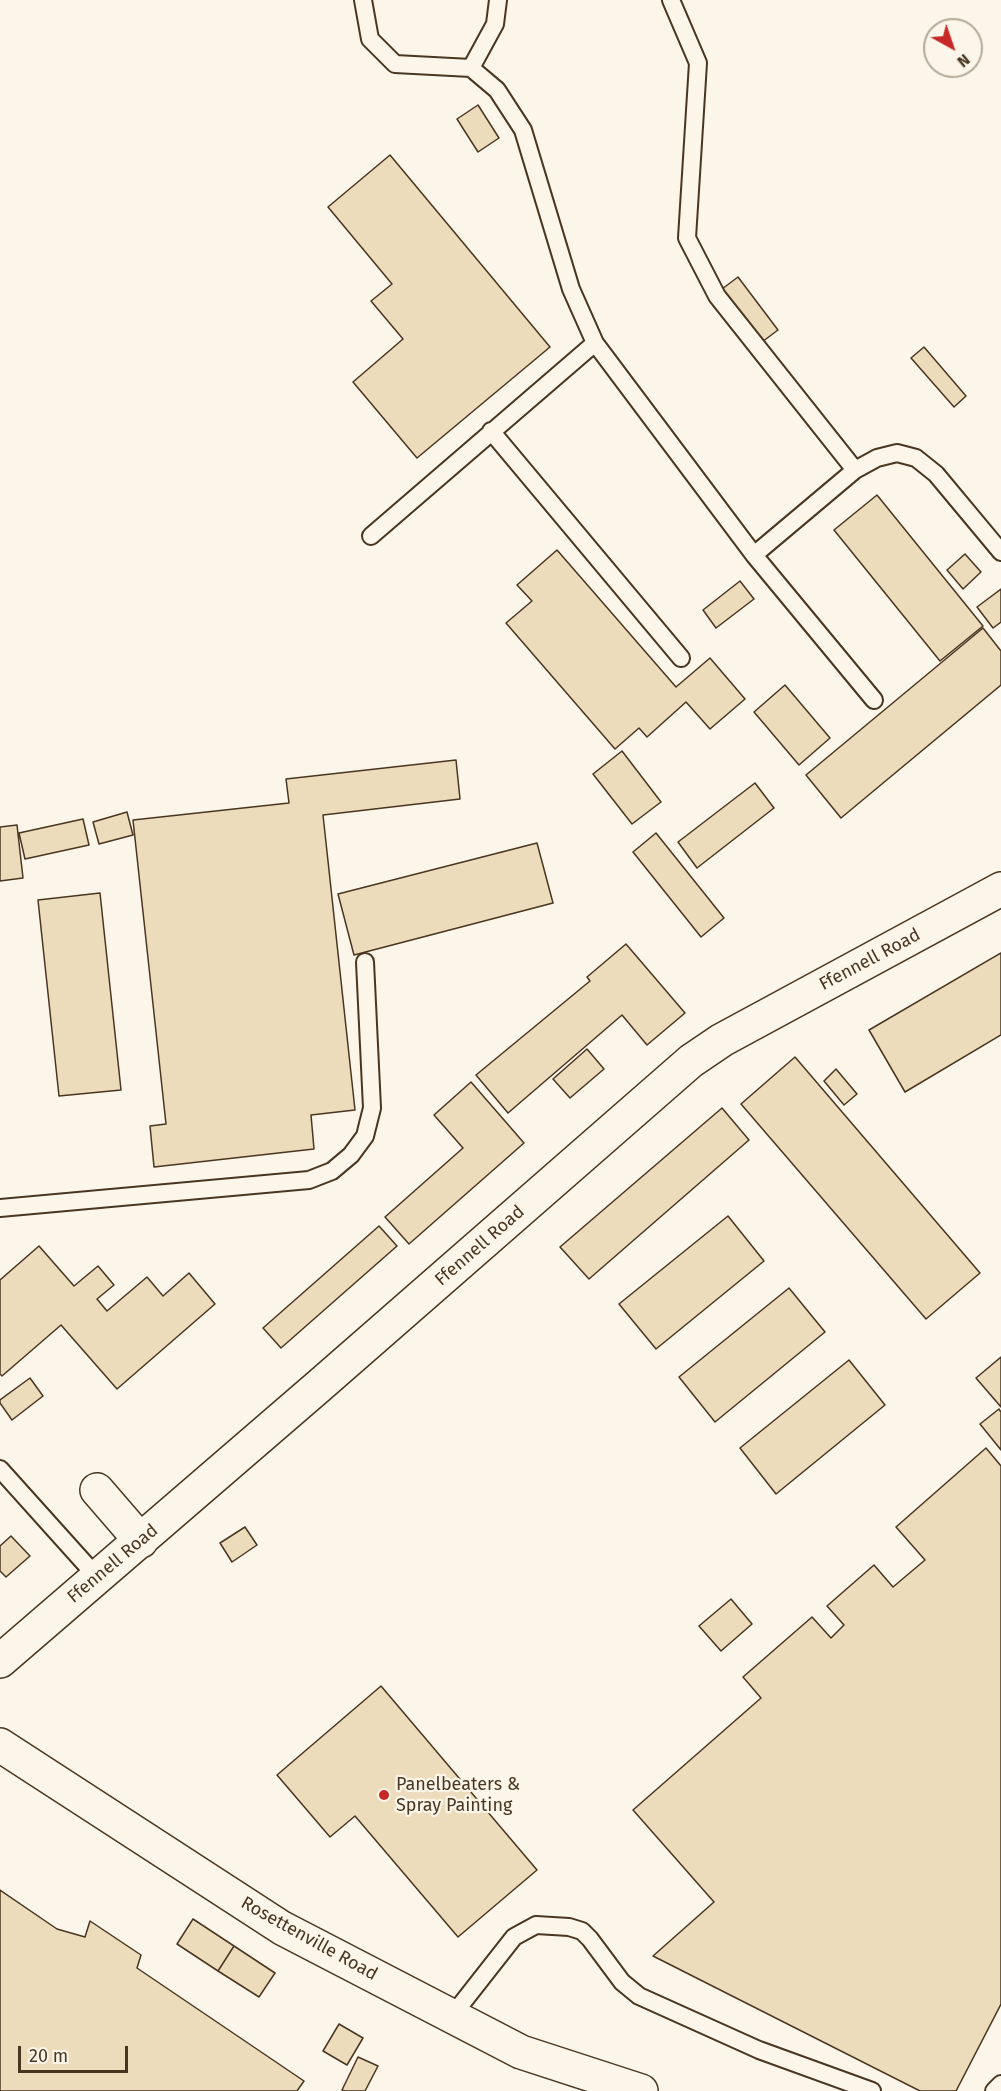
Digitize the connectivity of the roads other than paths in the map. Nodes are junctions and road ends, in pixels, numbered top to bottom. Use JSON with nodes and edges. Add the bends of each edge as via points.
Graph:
{"nodes":[{"id":1,"x":363,"y":0,"type":"edge"},
{"id":2,"x":498,"y":0,"type":"edge"},
{"id":3,"x":670,"y":0,"type":"edge"},
{"id":4,"x":471,"y":68,"type":"junction"},
{"id":5,"x":595,"y":343,"type":"junction"},
{"id":6,"x":491,"y":431,"type":"junction"},
{"id":7,"x":855,"y":470,"type":"junction"},
{"id":8,"x":370,"y":536,"type":"dead end"},
{"id":9,"x":1001,"y":552,"type":"edge"},
{"id":10,"x":754,"y":555,"type":"junction"},
{"id":11,"x":681,"y":658,"type":"dead end"},
{"id":12,"x":874,"y":700,"type":"dead end"},
{"id":13,"x":1001,"y":889,"type":"edge"},
{"id":14,"x":365,"y":962,"type":"dead end"},
{"id":15,"x":0,"y":1208,"type":"edge"},
{"id":16,"x":0,"y":1469,"type":"edge"},
{"id":17,"x":97,"y":1490,"type":"dead end"},
{"id":18,"x":141,"y":1541,"type":"junction"},
{"id":19,"x":97,"y":1577,"type":"junction"},
{"id":20,"x":0,"y":1661,"type":"edge"},
{"id":21,"x":0,"y":1745,"type":"edge"},
{"id":22,"x":452,"y":2016,"type":"junction"},
{"id":23,"x":1001,"y":2084,"type":"edge"},
{"id":24,"x":641,"y":2091,"type":"edge"},
{"id":25,"x":873,"y":2091,"type":"edge"},
{"id":26,"x":994,"y":2091,"type":"edge"}],
"edges":[{"from":1,"to":4,"type":"lane","via":[[370,39],[395,64]]},
{"from":2,"to":4,"type":"lane","via":[[495,24]]},
{"from":3,"to":7,"type":"lane","via":[[698,63],[687,238],[717,296]]},
{"from":4,"to":5,"type":"lane","via":[[497,90],[523,130],[571,289]]},
{"from":5,"to":6,"type":"lane"},
{"from":5,"to":10,"type":"lane"},
{"from":6,"to":8,"type":"lane"},
{"from":6,"to":11,"type":"lane"},
{"from":7,"to":9,"type":"lane","via":[[897,453],[916,458],[936,474]]},
{"from":7,"to":10,"type":"lane"},
{"from":10,"to":12,"type":"lane"},
{"from":13,"to":18,"type":"street","name":"Ffennell Road","via":[[722,1040],[691,1061]]},
{"from":14,"to":15,"type":"lane","via":[[372,1108],[365,1136],[332,1171],[309,1180]]},
{"from":16,"to":19,"type":"lane"},
{"from":17,"to":18,"type":"street"},
{"from":18,"to":19,"type":"street","name":"Ffennell Road"},
{"from":19,"to":20,"type":"street","name":"Ffennell Road"},
{"from":21,"to":22,"type":"street","name":"Rosettenville Road","via":[[282,1928]]},
{"from":22,"to":24,"type":"street","name":"Rosettenville Road","via":[[521,2052]]},
{"from":22,"to":25,"type":"lane","via":[[514,1937],[536,1925],[569,1927],[582,1931],[622,1982],[639,1996],[759,2050]]},
{"from":23,"to":26,"type":"lane"}]}
